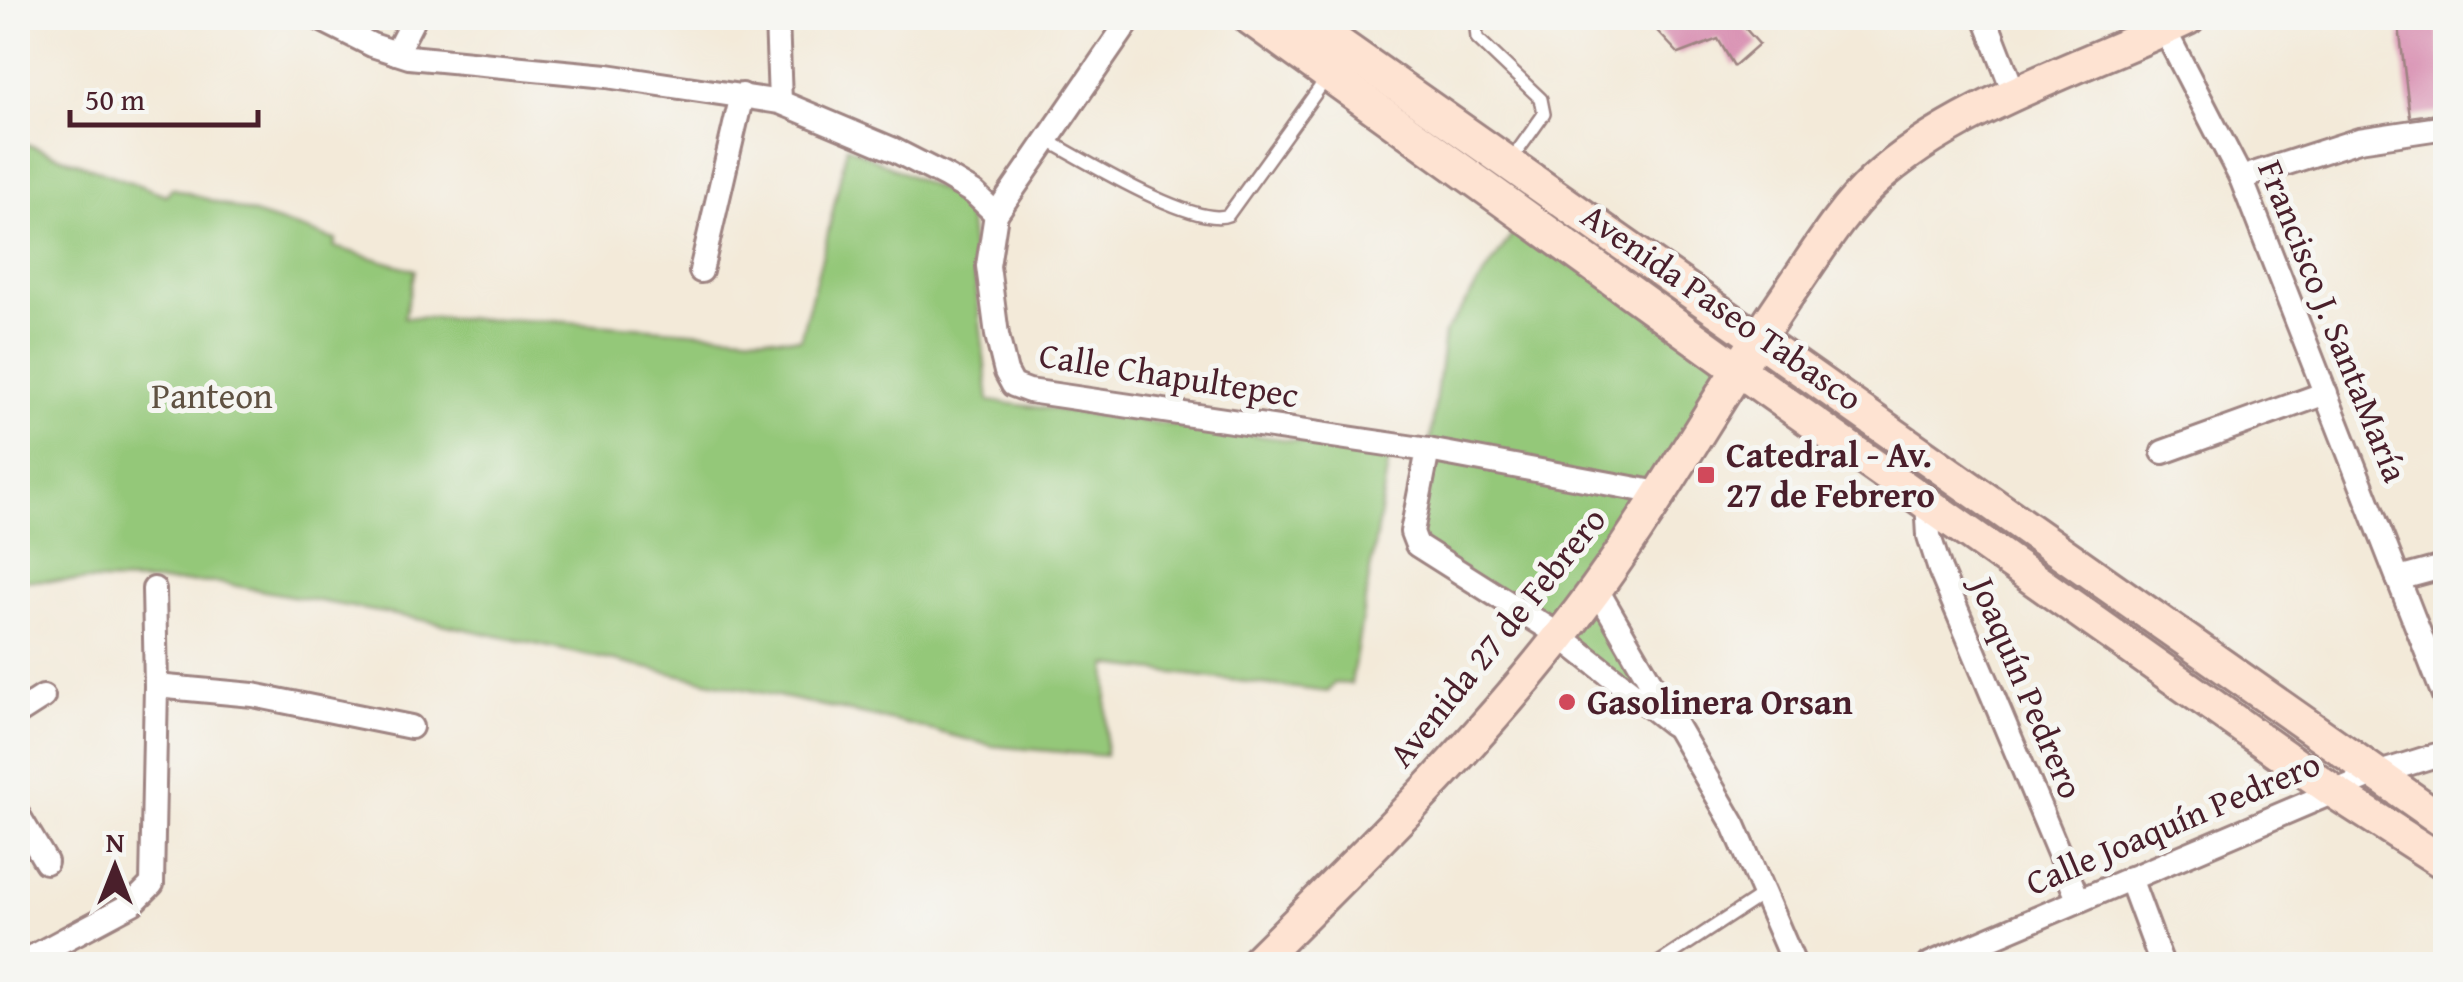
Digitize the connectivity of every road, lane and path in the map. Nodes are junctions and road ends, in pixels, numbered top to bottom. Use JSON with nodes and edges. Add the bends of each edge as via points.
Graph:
{"nodes":[{"id":1,"x":318,"y":18,"type":"edge"},
{"id":2,"x":414,"y":18,"type":"edge"},
{"id":3,"x":777,"y":18,"type":"edge"},
{"id":4,"x":1131,"y":18,"type":"edge"},
{"id":5,"x":1250,"y":18,"type":"edge"},
{"id":6,"x":1302,"y":18,"type":"edge"},
{"id":7,"x":1487,"y":18,"type":"edge"},
{"id":8,"x":1985,"y":18,"type":"edge"},
{"id":9,"x":2176,"y":23,"type":"edge"},
{"id":10,"x":396,"y":53,"type":"junction"},
{"id":11,"x":1329,"y":75,"type":"junction"},
{"id":12,"x":742,"y":95,"type":"junction"},
{"id":13,"x":2015,"y":95,"type":"junction"},
{"id":14,"x":780,"y":102,"type":"junction"},
{"id":15,"x":2446,"y":128,"type":"edge"},
{"id":16,"x":1047,"y":140,"type":"junction"},
{"id":17,"x":1509,"y":163,"type":"junction"},
{"id":18,"x":2242,"y":178,"type":"junction"},
{"id":19,"x":996,"y":214,"type":"junction"},
{"id":20,"x":702,"y":271,"type":"dead end"},
{"id":21,"x":1758,"y":336,"type":"junction"},
{"id":22,"x":1736,"y":368,"type":"junction"},
{"id":23,"x":2326,"y":394,"type":"junction"},
{"id":24,"x":1428,"y":450,"type":"junction"},
{"id":25,"x":2163,"y":452,"type":"dead end"},
{"id":26,"x":1659,"y":492,"type":"junction"},
{"id":27,"x":1927,"y":501,"type":"junction"},
{"id":28,"x":2446,"y":566,"type":"edge"},
{"id":29,"x":2398,"y":579,"type":"junction"},
{"id":30,"x":1596,"y":588,"type":"junction"},
{"id":31,"x":154,"y":589,"type":"dead end"},
{"id":32,"x":1559,"y":634,"type":"junction"},
{"id":33,"x":156,"y":686,"type":"junction"},
{"id":34,"x":43,"y":697,"type":"dead end"},
{"id":35,"x":2446,"y":701,"type":"edge"},
{"id":36,"x":18,"y":713,"type":"edge"},
{"id":37,"x":1672,"y":724,"type":"junction"},
{"id":38,"x":412,"y":726,"type":"dead end"},
{"id":39,"x":2446,"y":752,"type":"edge"},
{"id":40,"x":2376,"y":774,"type":"junction"},
{"id":41,"x":2336,"y":793,"type":"junction"},
{"id":42,"x":18,"y":815,"type":"edge"},
{"id":43,"x":2446,"y":822,"type":"edge"},
{"id":44,"x":46,"y":862,"type":"dead end"},
{"id":45,"x":2446,"y":864,"type":"edge"},
{"id":46,"x":2130,"y":878,"type":"junction"},
{"id":47,"x":1765,"y":893,"type":"junction"},
{"id":48,"x":2078,"y":899,"type":"junction"},
{"id":49,"x":19,"y":964,"type":"edge"},
{"id":50,"x":1255,"y":964,"type":"edge"},
{"id":51,"x":1657,"y":964,"type":"edge"},
{"id":52,"x":1794,"y":964,"type":"edge"},
{"id":53,"x":1930,"y":964,"type":"edge"},
{"id":54,"x":2162,"y":964,"type":"edge"}],
"edges":[{"from":1,"to":10,"type":"street"},
{"from":2,"to":10,"type":"street"},
{"from":3,"to":14,"type":"street"},
{"from":4,"to":16,"type":"street","name":"Calle Chapultepec"},
{"from":5,"to":11,"type":"main road","name":"Avenida Paseo Tabasco"},
{"from":6,"to":17,"type":"main road","name":"Avenida Paseo Tabasco"},
{"from":7,"to":17,"type":"lane","via":[[1476,38],[1544,106]]},
{"from":8,"to":13,"type":"street"},
{"from":9,"to":13,"type":"main road","name":"Avenida 27 de Febrero"},
{"from":9,"to":18,"type":"street","name":"Francisco J. SantaMaría"},
{"from":10,"to":12,"type":"street"},
{"from":11,"to":16,"type":"lane","via":[[1220,218],[1179,209]]},
{"from":11,"to":22,"type":"main road","name":"Avenida Paseo Tabasco"},
{"from":12,"to":14,"type":"street"},
{"from":12,"to":20,"type":"street"},
{"from":13,"to":21,"type":"main road","name":"Avenida 27 de Febrero","via":[[1916,148],[1874,181]]},
{"from":14,"to":19,"type":"street","via":[[947,177]]},
{"from":15,"to":18,"type":"street","via":[[2359,140]]},
{"from":16,"to":19,"type":"street","name":"Calle Chapultepec"},
{"from":17,"to":21,"type":"main road","name":"Avenida Paseo Tabasco"},
{"from":18,"to":23,"type":"street","name":"Francisco J. SantaMaría"},
{"from":19,"to":24,"type":"street","name":"Calle Chapultepec","via":[[989,294],[1014,385]]},
{"from":21,"to":22,"type":"main road","name":"Avenida 27 de Febrero"},
{"from":21,"to":40,"type":"main road","name":"Avenida Paseo Tabasco"},
{"from":22,"to":26,"type":"main road","name":"Avenida 27 de Febrero"},
{"from":22,"to":27,"type":"main road","name":"Avenida Paseo Tabasco"},
{"from":23,"to":25,"type":"street"},
{"from":23,"to":29,"type":"street","name":"Francisco J. SantaMaría"},
{"from":24,"to":26,"type":"street","name":"Calle Chapultepec"},
{"from":24,"to":32,"type":"street","via":[[1412,532],[1417,545]]},
{"from":26,"to":30,"type":"main road","name":"Avenida 27 de Febrero"},
{"from":27,"to":41,"type":"main road","name":"Avenida Paseo Tabasco"},
{"from":27,"to":48,"type":"street","name":"Joaquín Pedrero","via":[[1940,570]]},
{"from":28,"to":29,"type":"street"},
{"from":29,"to":35,"type":"street","name":"Francisco J. SantaMaría"},
{"from":30,"to":32,"type":"main road","name":"Avenida 27 de Febrero"},
{"from":30,"to":37,"type":"street"},
{"from":31,"to":33,"type":"street"},
{"from":32,"to":37,"type":"street"},
{"from":32,"to":50,"type":"main road","name":"Avenida 27 de Febrero","via":[[1441,776]]},
{"from":33,"to":38,"type":"street","via":[[252,695]]},
{"from":33,"to":49,"type":"street","via":[[152,884],[133,903]]},
{"from":34,"to":36,"type":"street"},
{"from":37,"to":47,"type":"street","via":[[1734,825]]},
{"from":39,"to":40,"type":"street","name":"Calle Joaquín Pedrero"},
{"from":40,"to":41,"type":"street","name":"Calle Joaquín Pedrero"},
{"from":40,"to":43,"type":"main road","name":"Avenida Paseo Tabasco"},
{"from":41,"to":45,"type":"main road","name":"Avenida Paseo Tabasco"},
{"from":41,"to":46,"type":"street","name":"Calle Joaquín Pedrero"},
{"from":42,"to":44,"type":"street"},
{"from":46,"to":48,"type":"street","name":"Calle Joaquín Pedrero"},
{"from":46,"to":54,"type":"street"},
{"from":47,"to":51,"type":"lane"},
{"from":47,"to":52,"type":"street"},
{"from":48,"to":53,"type":"street","name":"Calle Joaquín Pedrero"}]}
